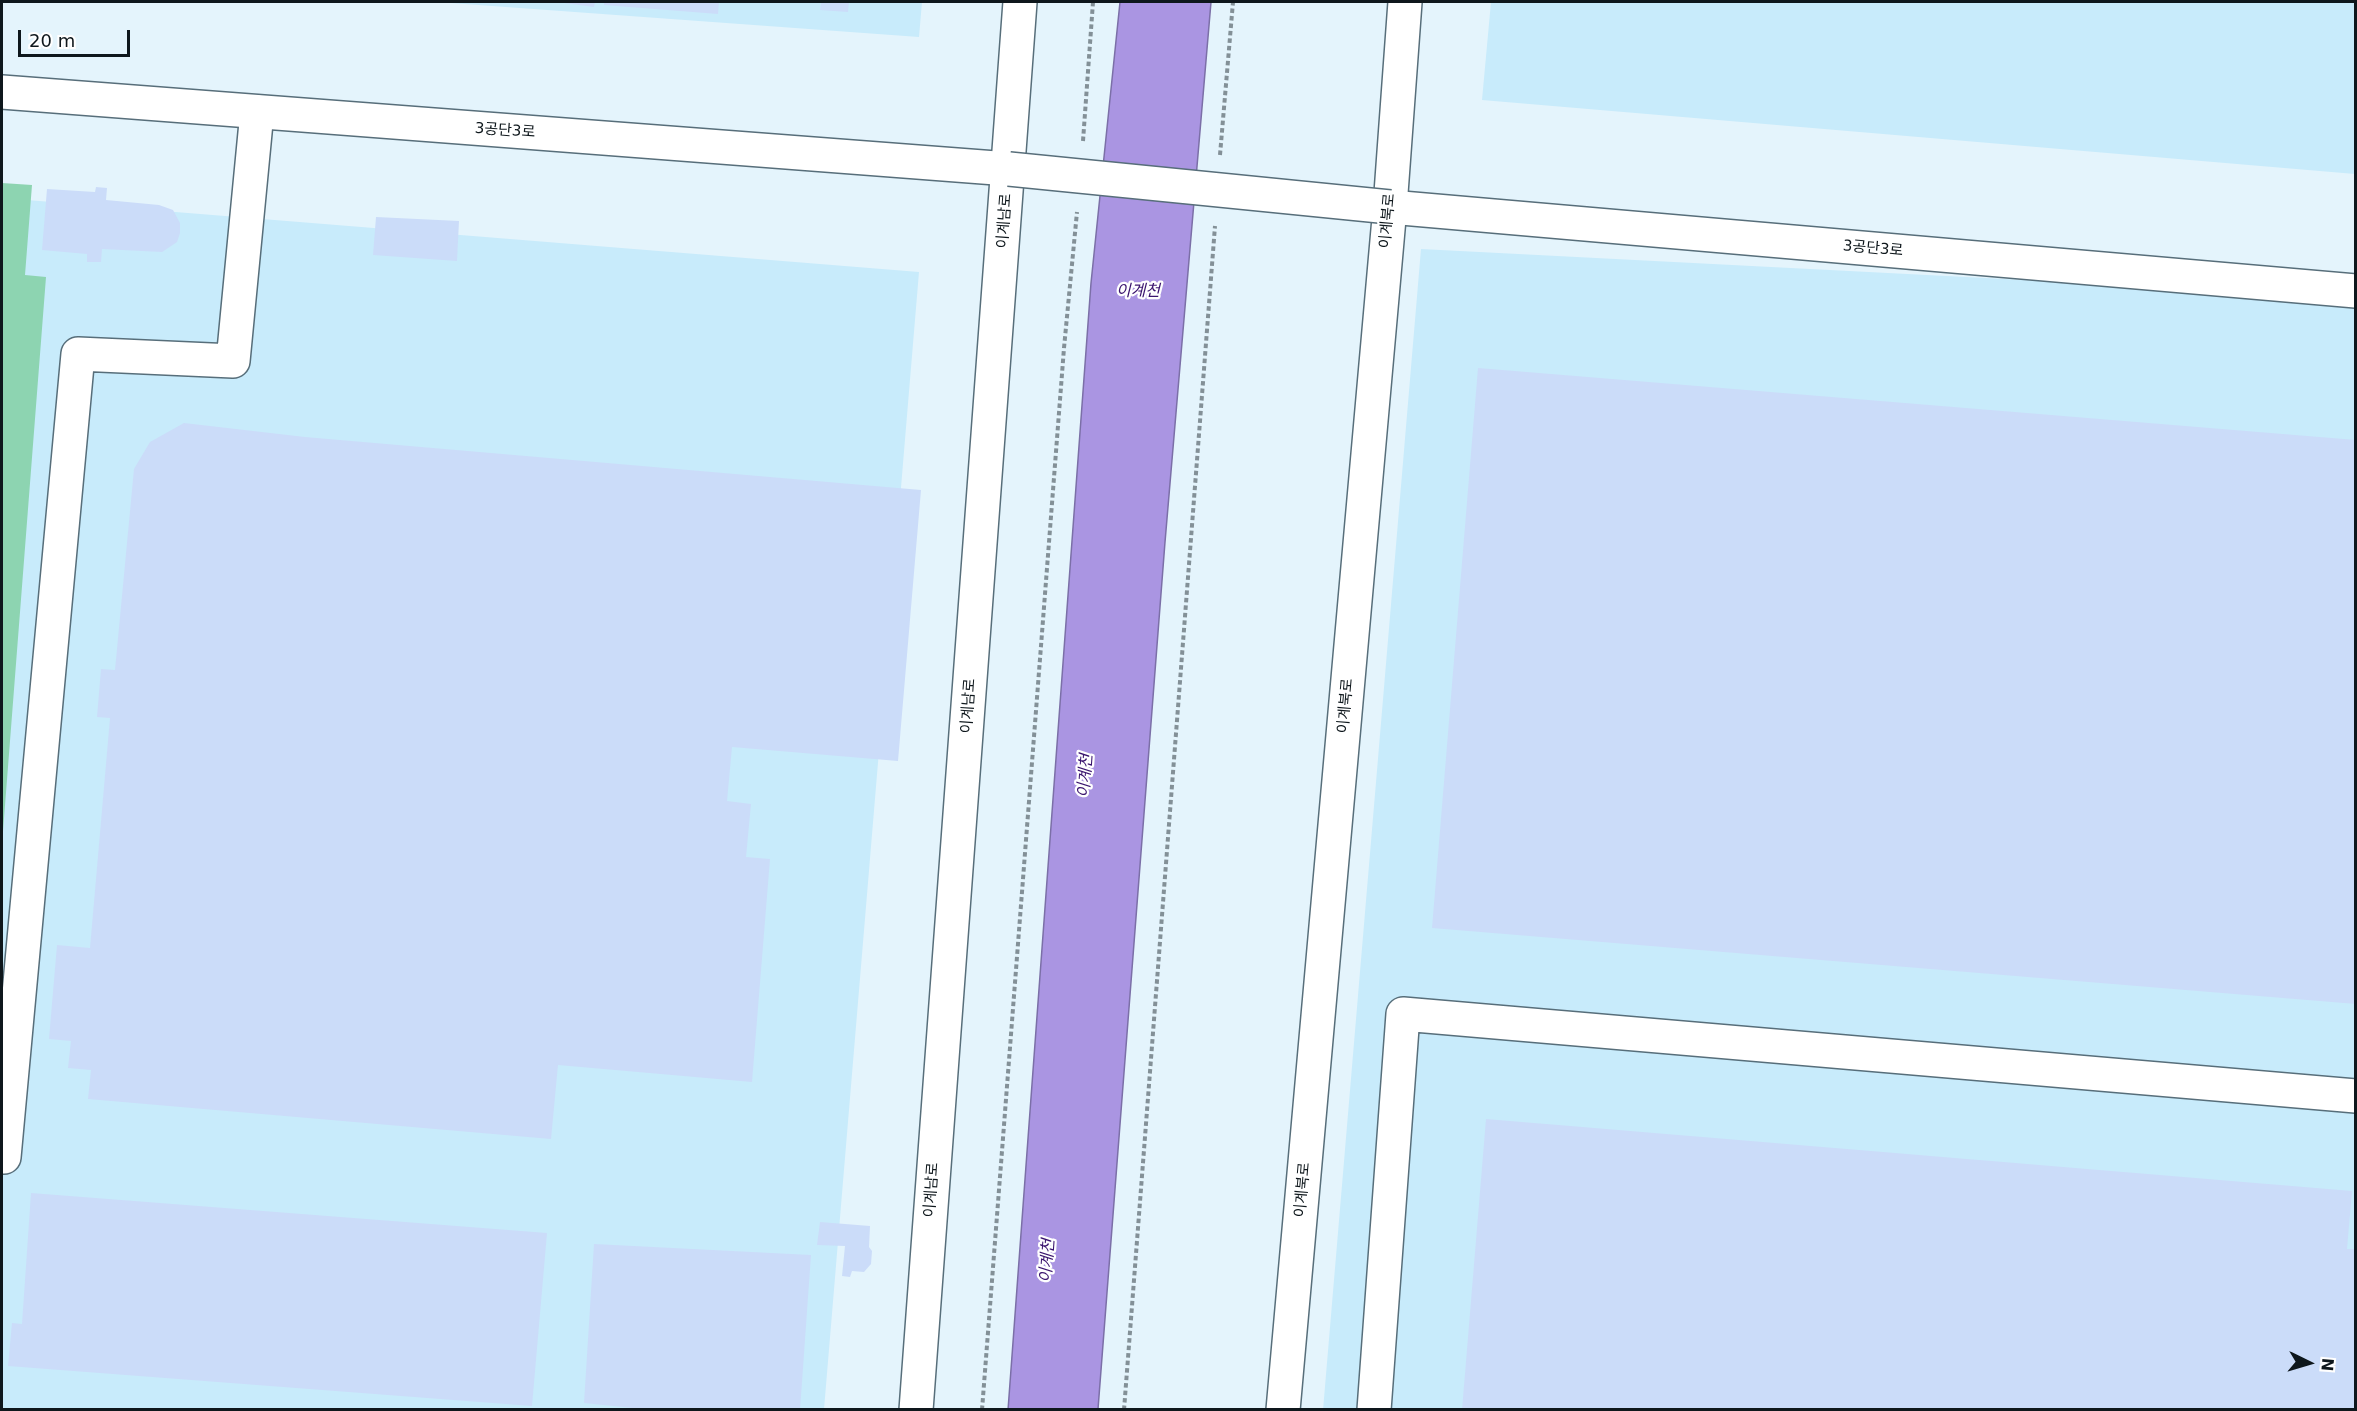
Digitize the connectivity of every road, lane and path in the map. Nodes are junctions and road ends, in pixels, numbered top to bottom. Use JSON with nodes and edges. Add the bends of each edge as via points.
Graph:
{"nodes":[{"id":1,"x":1020,"y":2,"type":"edge"},
{"id":2,"x":1233,"y":2,"type":"edge"},
{"id":3,"x":1405,"y":2,"type":"edge"},
{"id":4,"x":2,"y":92,"type":"edge"},
{"id":5,"x":257,"y":112,"type":"junction"},
{"id":6,"x":1220,"y":163,"type":"dead end"},
{"id":7,"x":1009,"y":169,"type":"junction"},
{"id":8,"x":1390,"y":207,"type":"junction"},
{"id":9,"x":1215,"y":221,"type":"dead end"},
{"id":10,"x":2355,"y":291,"type":"edge"},
{"id":11,"x":1064,"y":348,"type":"dead end"},
{"id":12,"x":2355,"y":1096,"type":"edge"},
{"id":13,"x":2,"y":1157,"type":"edge"},
{"id":14,"x":916,"y":1410,"type":"edge"},
{"id":15,"x":982,"y":1410,"type":"edge"},
{"id":16,"x":1124,"y":1410,"type":"edge"},
{"id":17,"x":1283,"y":1410,"type":"edge"},
{"id":18,"x":1374,"y":1410,"type":"edge"}],
"edges":[{"from":1,"to":7,"type":"street","name":"이계남로"},
{"from":2,"to":6,"type":"path"},
{"from":3,"to":8,"type":"street","name":"이계북로"},
{"from":4,"to":5,"type":"street","name":"3공단3로"},
{"from":5,"to":7,"type":"street","name":"3공단3로"},
{"from":5,"to":13,"type":"street","via":[[233,361],[78,354]]},
{"from":7,"to":8,"type":"street","name":"3공단3로","bridge":true},
{"from":7,"to":14,"type":"street","name":"이계남로"},
{"from":8,"to":10,"type":"street","name":"3공단3로"},
{"from":8,"to":17,"type":"street","name":"이계북로"},
{"from":9,"to":16,"type":"path"},
{"from":11,"to":15,"type":"path"},
{"from":12,"to":18,"type":"street","via":[[1403,1014]]}]}
